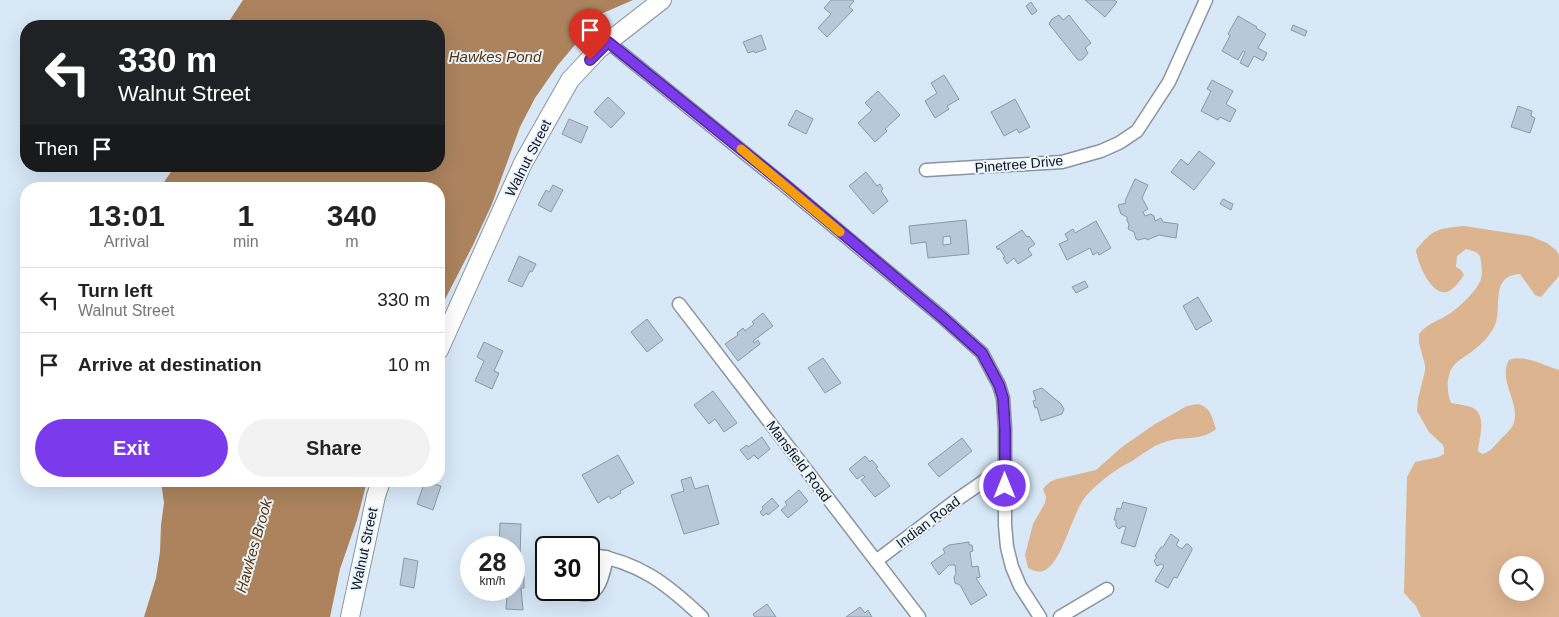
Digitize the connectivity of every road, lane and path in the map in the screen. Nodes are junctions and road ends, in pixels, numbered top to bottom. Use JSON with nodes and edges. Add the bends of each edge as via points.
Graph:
{"nodes":[{"id":1,"x":662,"y":0,"type":"edge"},
{"id":2,"x":1206,"y":0,"type":"edge"},
{"id":3,"x":608,"y":42,"type":"junction"},
{"id":4,"x":926,"y":170,"type":"dead end"},
{"id":5,"x":679,"y":304,"type":"dead end"},
{"id":6,"x":445,"y":337,"type":"edge"},
{"id":7,"x":1006,"y":466,"type":"junction"},
{"id":8,"x":380,"y":487,"type":"edge"},
{"id":9,"x":600,"y":556,"type":"edge"},
{"id":10,"x":607,"y":557,"type":"junction"},
{"id":11,"x":876,"y":561,"type":"junction"},
{"id":12,"x":600,"y":583,"type":"edge"},
{"id":13,"x":1107,"y":589,"type":"dead end"},
{"id":14,"x":350,"y":617,"type":"edge"},
{"id":15,"x":702,"y":617,"type":"edge"},
{"id":16,"x":919,"y":617,"type":"edge"},
{"id":17,"x":1040,"y":617,"type":"edge"},
{"id":18,"x":1060,"y":617,"type":"edge"}],
"edges":[{"from":1,"to":3,"type":"main road","name":"Walnut Street"},
{"from":2,"to":4,"type":"street","name":"Pinetree Drive","via":[[1169,82],[1137,131],[1119,143],[1062,162]]},
{"from":3,"to":6,"type":"main road","name":"Walnut Street","via":[[570,80],[544,125],[523,163]]},
{"from":3,"to":7,"type":"street","via":[[784,184],[982,353],[1003,398]]},
{"from":5,"to":11,"type":"street","name":"Mansfield Road"},
{"from":7,"to":11,"type":"street","name":"Indian Road"},
{"from":7,"to":17,"type":"street","via":[[1007,547],[1020,586]]},
{"from":8,"to":14,"type":"main road","name":"Walnut Street"},
{"from":9,"to":10,"type":"street"},
{"from":10,"to":12,"type":"street"},
{"from":10,"to":15,"type":"street","via":[[656,578]]},
{"from":11,"to":16,"type":"street","name":"Mansfield Road"},
{"from":13,"to":18,"type":"street"}]}
